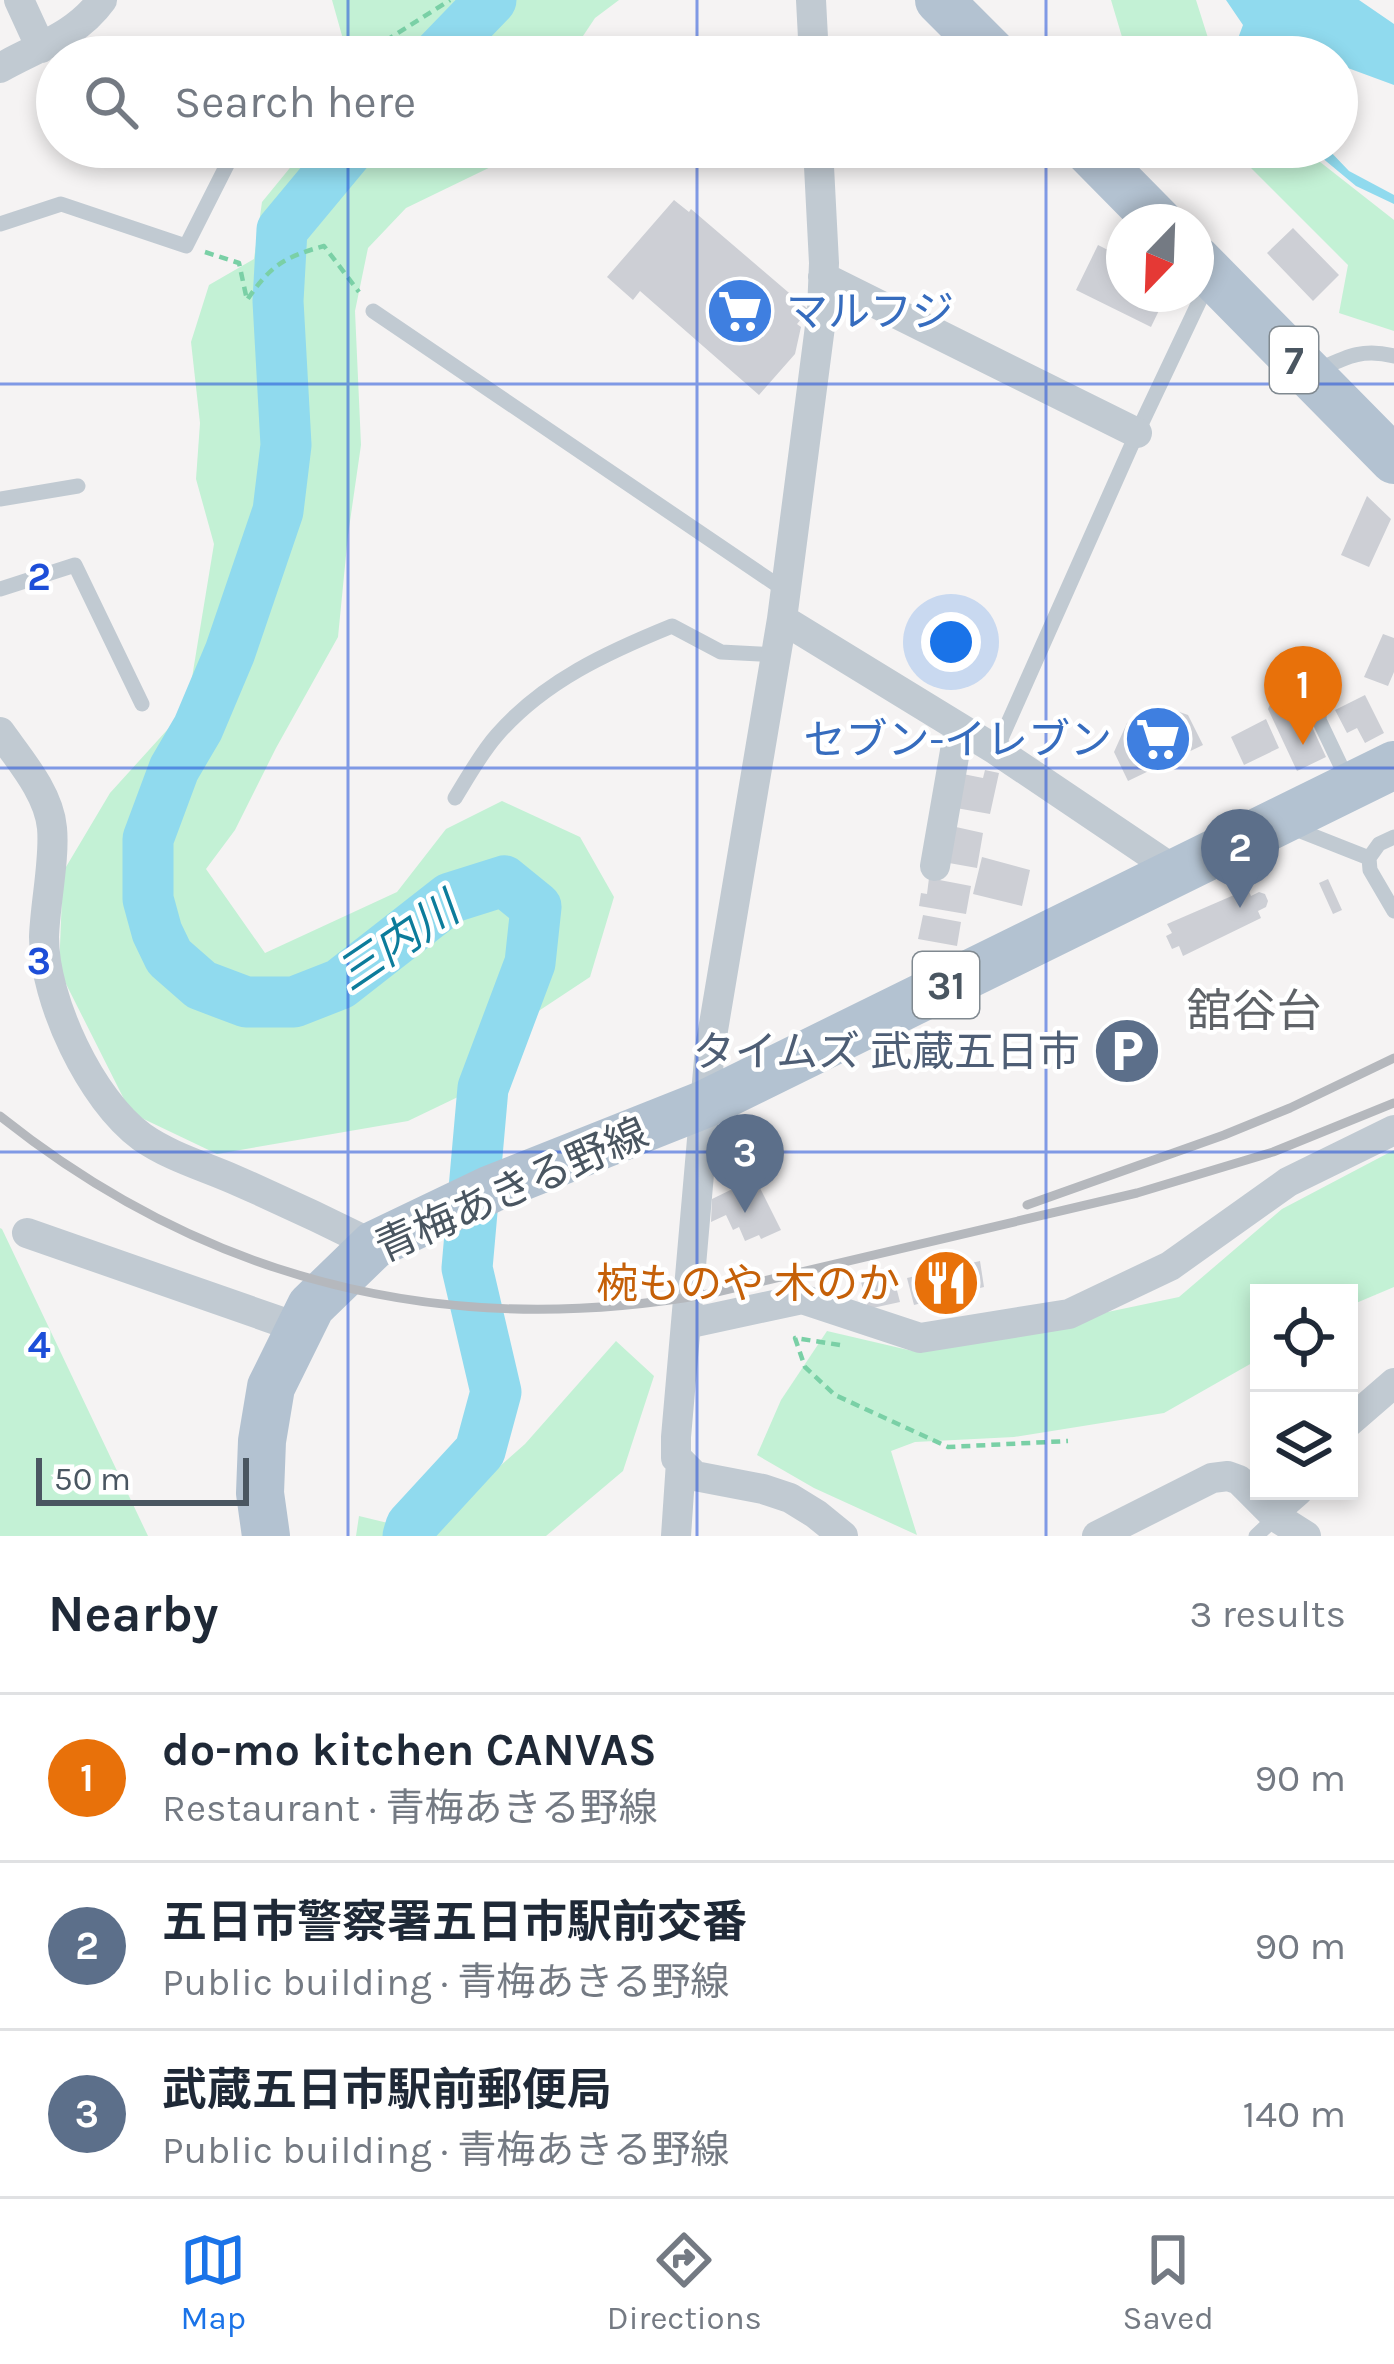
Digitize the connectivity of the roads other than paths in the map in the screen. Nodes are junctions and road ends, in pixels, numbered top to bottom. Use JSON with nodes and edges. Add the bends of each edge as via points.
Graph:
{"nodes":[{"id":1,"x":19,"y":0,"type":"edge"},
{"id":2,"x":102,"y":0,"type":"edge"},
{"id":3,"x":812,"y":0,"type":"edge"},
{"id":4,"x":938,"y":0,"type":"edge"},
{"id":5,"x":63,"y":36,"type":"edge"},
{"id":6,"x":813,"y":36,"type":"edge"},
{"id":7,"x":975,"y":36,"type":"edge"},
{"id":8,"x":36,"y":37,"type":"edge"},
{"id":9,"x":36,"y":50,"type":"edge"},
{"id":10,"x":0,"y":68,"type":"edge"},
{"id":11,"x":225,"y":168,"type":"edge"},
{"id":12,"x":819,"y":168,"type":"edge"},
{"id":13,"x":1106,"y":168,"type":"edge"},
{"id":14,"x":1141,"y":204,"type":"edge"},
{"id":15,"x":0,"y":224,"type":"edge"},
{"id":16,"x":1214,"y":277,"type":"edge"},
{"id":17,"x":823,"y":278,"type":"junction"},
{"id":18,"x":373,"y":311,"type":"road end"},
{"id":19,"x":1186,"y":312,"type":"edge"},
{"id":20,"x":1394,"y":356,"type":"edge"},
{"id":21,"x":1308,"y":375,"type":"junction"},
{"id":22,"x":1137,"y":433,"type":"junction"},
{"id":23,"x":1394,"y":460,"type":"edge"},
{"id":24,"x":78,"y":486,"type":"dead end"},
{"id":25,"x":0,"y":499,"type":"edge"},
{"id":26,"x":0,"y":590,"type":"edge"},
{"id":27,"x":784,"y":605,"type":"junction"},
{"id":28,"x":776,"y":655,"type":"junction"},
{"id":29,"x":1321,"y":674,"type":"dead end"},
{"id":30,"x":142,"y":704,"type":"dead end"},
{"id":31,"x":959,"y":728,"type":"junction"},
{"id":32,"x":0,"y":732,"type":"edge"},
{"id":33,"x":996,"y":750,"type":"junction"},
{"id":34,"x":1394,"y":765,"type":"edge"},
{"id":35,"x":1351,"y":786,"type":"junction"},
{"id":36,"x":455,"y":798,"type":"dead end"},
{"id":37,"x":1278,"y":822,"type":"junction"},
{"id":38,"x":1394,"y":837,"type":"edge"},
{"id":39,"x":1369,"y":858,"type":"junction"},
{"id":40,"x":935,"y":866,"type":"dead end"},
{"id":41,"x":1177,"y":872,"type":"junction"},
{"id":42,"x":1394,"y":911,"type":"edge"},
{"id":43,"x":705,"y":1104,"type":"junction"},
{"id":44,"x":1394,"y":1130,"type":"edge"},
{"id":45,"x":27,"y":1233,"type":"dead end"},
{"id":46,"x":374,"y":1245,"type":"junction"},
{"id":47,"x":686,"y":1324,"type":"junction"},
{"id":48,"x":299,"y":1328,"type":"junction"},
{"id":49,"x":1394,"y":1383,"type":"edge"},
{"id":50,"x":1358,"y":1414,"type":"edge"},
{"id":51,"x":681,"y":1462,"type":"junction"},
{"id":52,"x":1288,"y":1500,"type":"edge"},
{"id":53,"x":1266,"y":1526,"type":"edge"},
{"id":54,"x":266,"y":1536,"type":"edge"},
{"id":55,"x":676,"y":1536,"type":"edge"},
{"id":56,"x":843,"y":1536,"type":"edge"},
{"id":57,"x":1097,"y":1536,"type":"edge"},
{"id":58,"x":1306,"y":1536,"type":"edge"}],
"edges":[{"from":1,"to":8,"type":"street"},
{"from":2,"to":5,"type":"street"},
{"from":3,"to":6,"type":"street"},
{"from":4,"to":7,"type":"main road"},
{"from":9,"to":10,"type":"street"},
{"from":11,"to":15,"type":"lane","via":[[186,246],[61,204]]},
{"from":12,"to":17,"type":"street"},
{"from":13,"to":14,"type":"main road"},
{"from":16,"to":21,"type":"main road","number":"7"},
{"from":17,"to":22,"type":"street"},
{"from":17,"to":27,"type":"street"},
{"from":18,"to":27,"type":"lane"},
{"from":19,"to":22,"type":"lane"},
{"from":20,"to":21,"type":"lane","via":[[1372,350]]},
{"from":21,"to":23,"type":"main road","number":"7"},
{"from":22,"to":33,"type":"lane"},
{"from":24,"to":25,"type":"lane"},
{"from":26,"to":30,"type":"lane","via":[[75,565]]},
{"from":27,"to":28,"type":"street"},
{"from":27,"to":31,"type":"street"},
{"from":28,"to":36,"type":"lane","via":[[721,652],[672,626],[585,664],[495,736]]},
{"from":28,"to":43,"type":"street"},
{"from":29,"to":35,"type":"lane","via":[[1319,720]]},
{"from":31,"to":33,"type":"street"},
{"from":31,"to":40,"type":"street"},
{"from":32,"to":46,"type":"street","via":[[52,826],[44,936],[51,993],[116,1113],[170,1152]]},
{"from":33,"to":41,"type":"street"},
{"from":34,"to":35,"type":"main road","name":"青梅あきる野線","number":"31"},
{"from":35,"to":37,"type":"main road","name":"青梅あきる野線","number":"31"},
{"from":37,"to":39,"type":"lane"},
{"from":37,"to":41,"type":"main road","name":"青梅あきる野線","number":"31"},
{"from":38,"to":39,"type":"lane"},
{"from":39,"to":42,"type":"lane"},
{"from":41,"to":43,"type":"main road","name":"青梅あきる野線","number":"31"},
{"from":43,"to":46,"type":"main road","name":"青梅あきる野線","number":"31"},
{"from":43,"to":47,"type":"street"},
{"from":44,"to":47,"type":"street","via":[[1288,1182],[1170,1266],[1069,1314],[920,1338],[802,1299]]},
{"from":45,"to":48,"type":"street"},
{"from":46,"to":48,"type":"main road","name":"青梅あきる野線","number":"31","via":[[310,1306]]},
{"from":47,"to":51,"type":"street"},
{"from":48,"to":54,"type":"main road","name":"青梅あきる野線","number":"31","via":[[271,1387],[265,1423]]},
{"from":49,"to":50,"type":"street"},
{"from":51,"to":55,"type":"street"},
{"from":51,"to":56,"type":"street","via":[[695,1476],[790,1498]]},
{"from":52,"to":53,"type":"street"},
{"from":53,"to":57,"type":"street","via":[[1239,1480],[1228,1476]]},
{"from":53,"to":58,"type":"street"}]}
